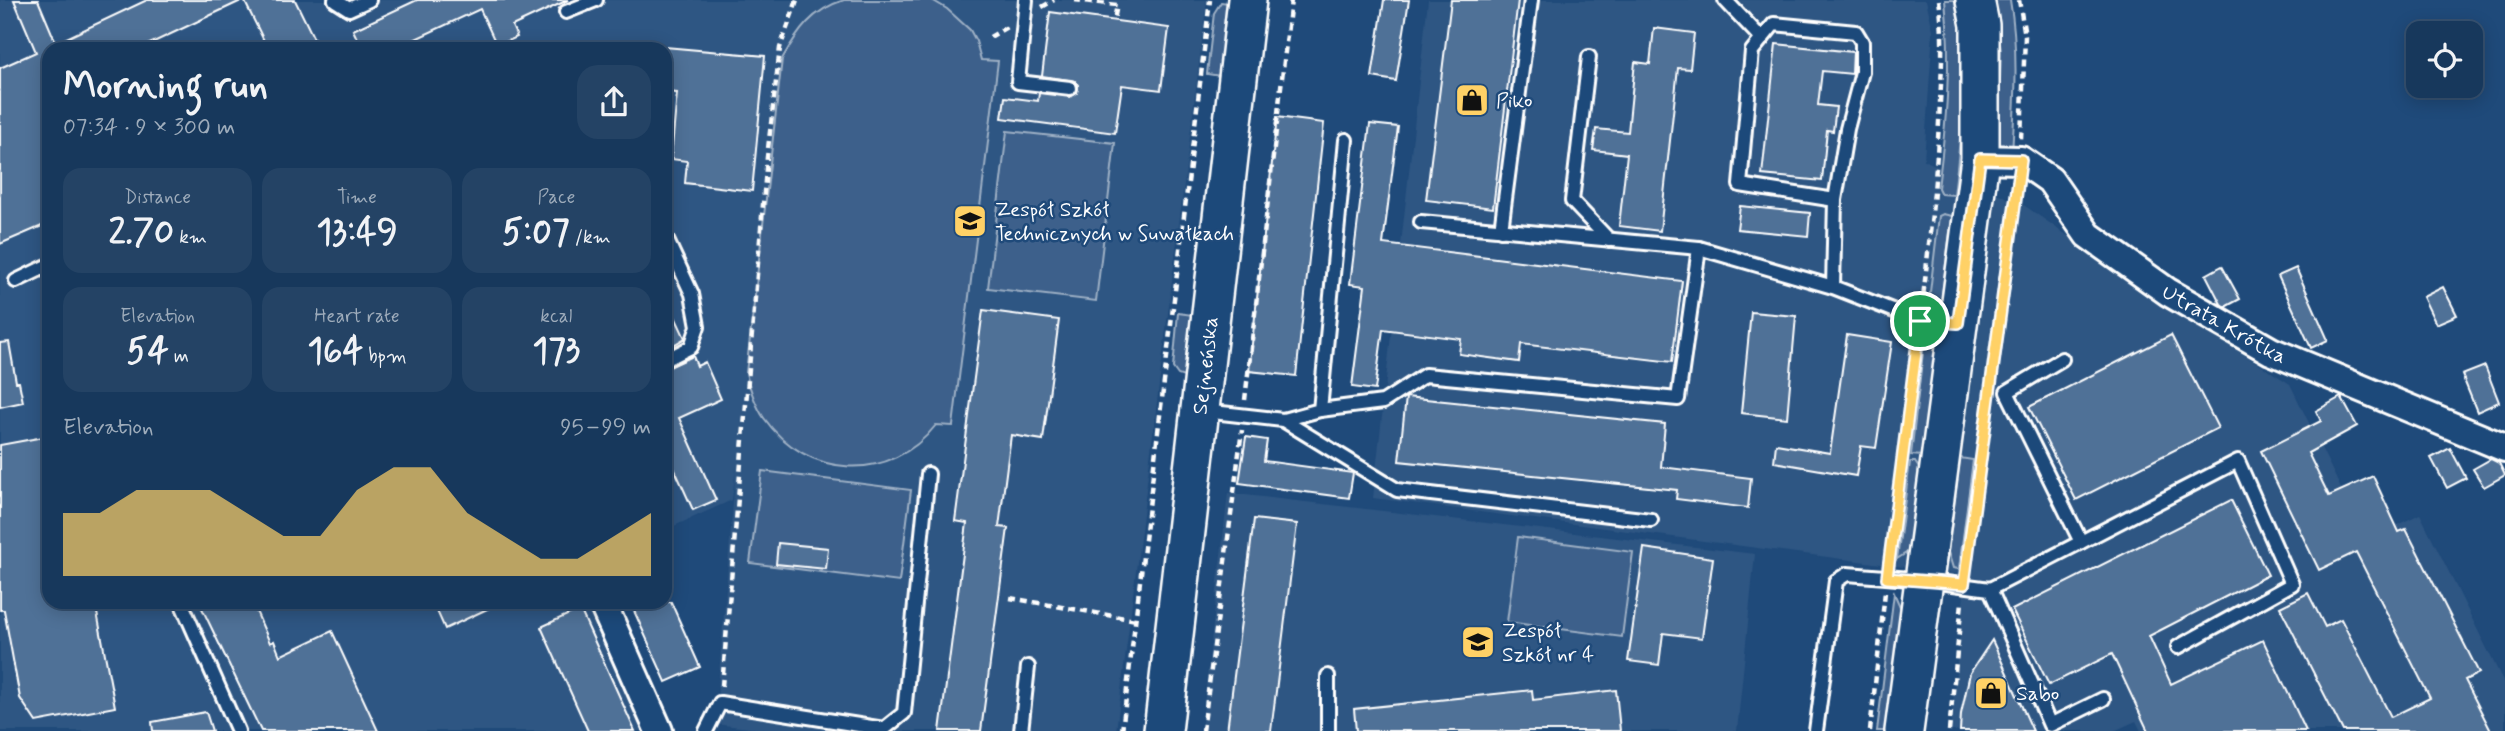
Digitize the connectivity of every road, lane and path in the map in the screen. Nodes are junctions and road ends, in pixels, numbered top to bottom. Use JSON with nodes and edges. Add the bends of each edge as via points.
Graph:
{"nodes":[{"id":1,"x":335,"y":0,"type":"edge"},
{"id":2,"x":369,"y":0,"type":"edge"},
{"id":3,"x":596,"y":0,"type":"edge"},
{"id":4,"x":797,"y":0,"type":"edge"},
{"id":5,"x":1026,"y":0,"type":"edge"},
{"id":6,"x":1074,"y":0,"type":"edge"},
{"id":7,"x":1210,"y":0,"type":"edge"},
{"id":8,"x":1247,"y":0,"type":"edge"},
{"id":9,"x":1291,"y":0,"type":"edge"},
{"id":10,"x":1531,"y":0,"type":"edge"},
{"id":11,"x":1725,"y":0,"type":"edge"},
{"id":12,"x":1939,"y":0,"type":"edge"},
{"id":13,"x":1975,"y":0,"type":"edge"},
{"id":14,"x":2019,"y":0,"type":"edge"},
{"id":15,"x":566,"y":12,"type":"dead end"},
{"id":16,"x":1114,"y":20,"type":"dead end"},
{"id":17,"x":1762,"y":39,"type":"junction"},
{"id":18,"x":1590,"y":57,"type":"dead end"},
{"id":19,"x":1070,"y":89,"type":"dead end"},
{"id":20,"x":1346,"y":140,"type":"dead end"},
{"id":21,"x":1980,"y":159,"type":"junction"},
{"id":22,"x":2021,"y":160,"type":"junction"},
{"id":23,"x":1835,"y":200,"type":"junction"},
{"id":24,"x":1421,"y":222,"type":"dead end"},
{"id":25,"x":1501,"y":230,"type":"junction"},
{"id":26,"x":1609,"y":240,"type":"junction"},
{"id":27,"x":1699,"y":248,"type":"junction"},
{"id":28,"x":672,"y":251,"type":"edge"},
{"id":29,"x":42,"y":268,"type":"edge"},
{"id":30,"x":16,"y":281,"type":"dead end"},
{"id":31,"x":1833,"y":287,"type":"junction"},
{"id":32,"x":1920,"y":321,"type":"junction"},
{"id":33,"x":1958,"y":323,"type":"junction"},
{"id":34,"x":672,"y":356,"type":"edge"},
{"id":35,"x":2062,"y":359,"type":"dead end"},
{"id":36,"x":1320,"y":410,"type":"junction"},
{"id":37,"x":1201,"y":411,"type":"junction"},
{"id":38,"x":1243,"y":416,"type":"junction"},
{"id":39,"x":1283,"y":420,"type":"junction"},
{"id":40,"x":2505,"y":448,"type":"edge"},
{"id":41,"x":929,"y":474,"type":"dead end"},
{"id":42,"x":1651,"y":520,"type":"dead end"},
{"id":43,"x":2081,"y":541,"type":"junction"},
{"id":44,"x":1887,"y":578,"type":"junction"},
{"id":45,"x":1924,"y":580,"type":"junction"},
{"id":46,"x":1964,"y":584,"type":"junction"},
{"id":47,"x":1990,"y":589,"type":"junction"},
{"id":48,"x":1010,"y":598,"type":"dead end"},
{"id":49,"x":184,"y":609,"type":"edge"},
{"id":50,"x":604,"y":609,"type":"edge"},
{"id":51,"x":1136,"y":620,"type":"junction"},
{"id":52,"x":2178,"y":647,"type":"dead end"},
{"id":53,"x":1028,"y":667,"type":"dead end"},
{"id":54,"x":1328,"y":676,"type":"dead end"},
{"id":55,"x":2103,"y":699,"type":"dead end"},
{"id":56,"x":720,"y":703,"type":"junction"},
{"id":57,"x":238,"y":731,"type":"edge"},
{"id":58,"x":659,"y":731,"type":"edge"},
{"id":59,"x":706,"y":731,"type":"edge"},
{"id":60,"x":1021,"y":731,"type":"edge"},
{"id":61,"x":1122,"y":731,"type":"edge"},
{"id":62,"x":1163,"y":731,"type":"edge"},
{"id":63,"x":1203,"y":731,"type":"edge"},
{"id":64,"x":1328,"y":731,"type":"edge"},
{"id":65,"x":1816,"y":731,"type":"edge"},
{"id":66,"x":1870,"y":731,"type":"edge"},
{"id":67,"x":1904,"y":731,"type":"edge"},
{"id":68,"x":1949,"y":731,"type":"edge"}],
"edges":[{"from":1,"to":2,"type":"lane","via":[[349,9]]},
{"from":3,"to":15,"type":"lane"},
{"from":4,"to":56,"type":"path","via":[[780,48],[767,157]]},
{"from":5,"to":19,"type":"lane","via":[[1018,82]]},
{"from":6,"to":16,"type":"path","via":[[1117,5]]},
{"from":7,"to":51,"type":"path"},
{"from":8,"to":37,"type":"street","name":"Sejneńska"},
{"from":9,"to":38,"type":"path"},
{"from":10,"to":25,"type":"lane"},
{"from":11,"to":17,"type":"lane"},
{"from":12,"to":32,"type":"path","via":[[1943,29],[1934,201]]},
{"from":13,"to":21,"type":"street","via":[[1980,25]]},
{"from":14,"to":22,"type":"path","via":[[2025,36]]},
{"from":17,"to":23,"type":"lane","via":[[1752,51],[1740,185]]},
{"from":17,"to":23,"type":"lane","via":[[1774,24],[1856,32],[1863,42],[1862,72]]},
{"from":18,"to":26,"type":"lane","via":[[1572,201]]},
{"from":20,"to":36,"type":"lane"},
{"from":21,"to":22,"type":"street"},
{"from":21,"to":33,"type":"street"},
{"from":22,"to":40,"type":"street","name":"Utrata Krótka","via":[[2050,180],[2088,235],[2168,292],[2271,351]]},
{"from":22,"to":46,"type":"path"},
{"from":23,"to":31,"type":"lane"},
{"from":24,"to":25,"type":"lane"},
{"from":25,"to":26,"type":"lane"},
{"from":26,"to":27,"type":"lane"},
{"from":27,"to":31,"type":"lane"},
{"from":27,"to":36,"type":"lane","via":[[1678,399],[1424,376],[1383,402]]},
{"from":28,"to":34,"type":"lane","via":[[692,294],[698,326],[691,347]]},
{"from":29,"to":30,"type":"lane"},
{"from":31,"to":32,"type":"lane"},
{"from":32,"to":33,"type":"lane"},
{"from":32,"to":44,"type":"path"},
{"from":33,"to":45,"type":"street"},
{"from":35,"to":43,"type":"lane","via":[[2007,392]]},
{"from":36,"to":39,"type":"lane"},
{"from":37,"to":38,"type":"lane"},
{"from":37,"to":62,"type":"street","name":"Sejneńska"},
{"from":38,"to":39,"type":"lane"},
{"from":38,"to":63,"type":"path"},
{"from":39,"to":42,"type":"lane","via":[[1397,490]]},
{"from":41,"to":56,"type":"lane","via":[[904,713],[884,729]]},
{"from":43,"to":47,"type":"lane"},
{"from":43,"to":52,"type":"lane","via":[[2238,461],[2292,584]]},
{"from":44,"to":45,"type":"lane"},
{"from":44,"to":65,"type":"lane","via":[[1847,574],[1836,581]]},
{"from":44,"to":66,"type":"path"},
{"from":45,"to":46,"type":"lane"},
{"from":45,"to":67,"type":"street"},
{"from":46,"to":47,"type":"lane"},
{"from":46,"to":68,"type":"path"},
{"from":47,"to":55,"type":"lane","via":[[2050,725]]},
{"from":48,"to":51,"type":"path"},
{"from":49,"to":57,"type":"lane"},
{"from":50,"to":58,"type":"street"},
{"from":51,"to":61,"type":"path"},
{"from":53,"to":60,"type":"lane"},
{"from":54,"to":64,"type":"lane"},
{"from":56,"to":59,"type":"lane"}]}
